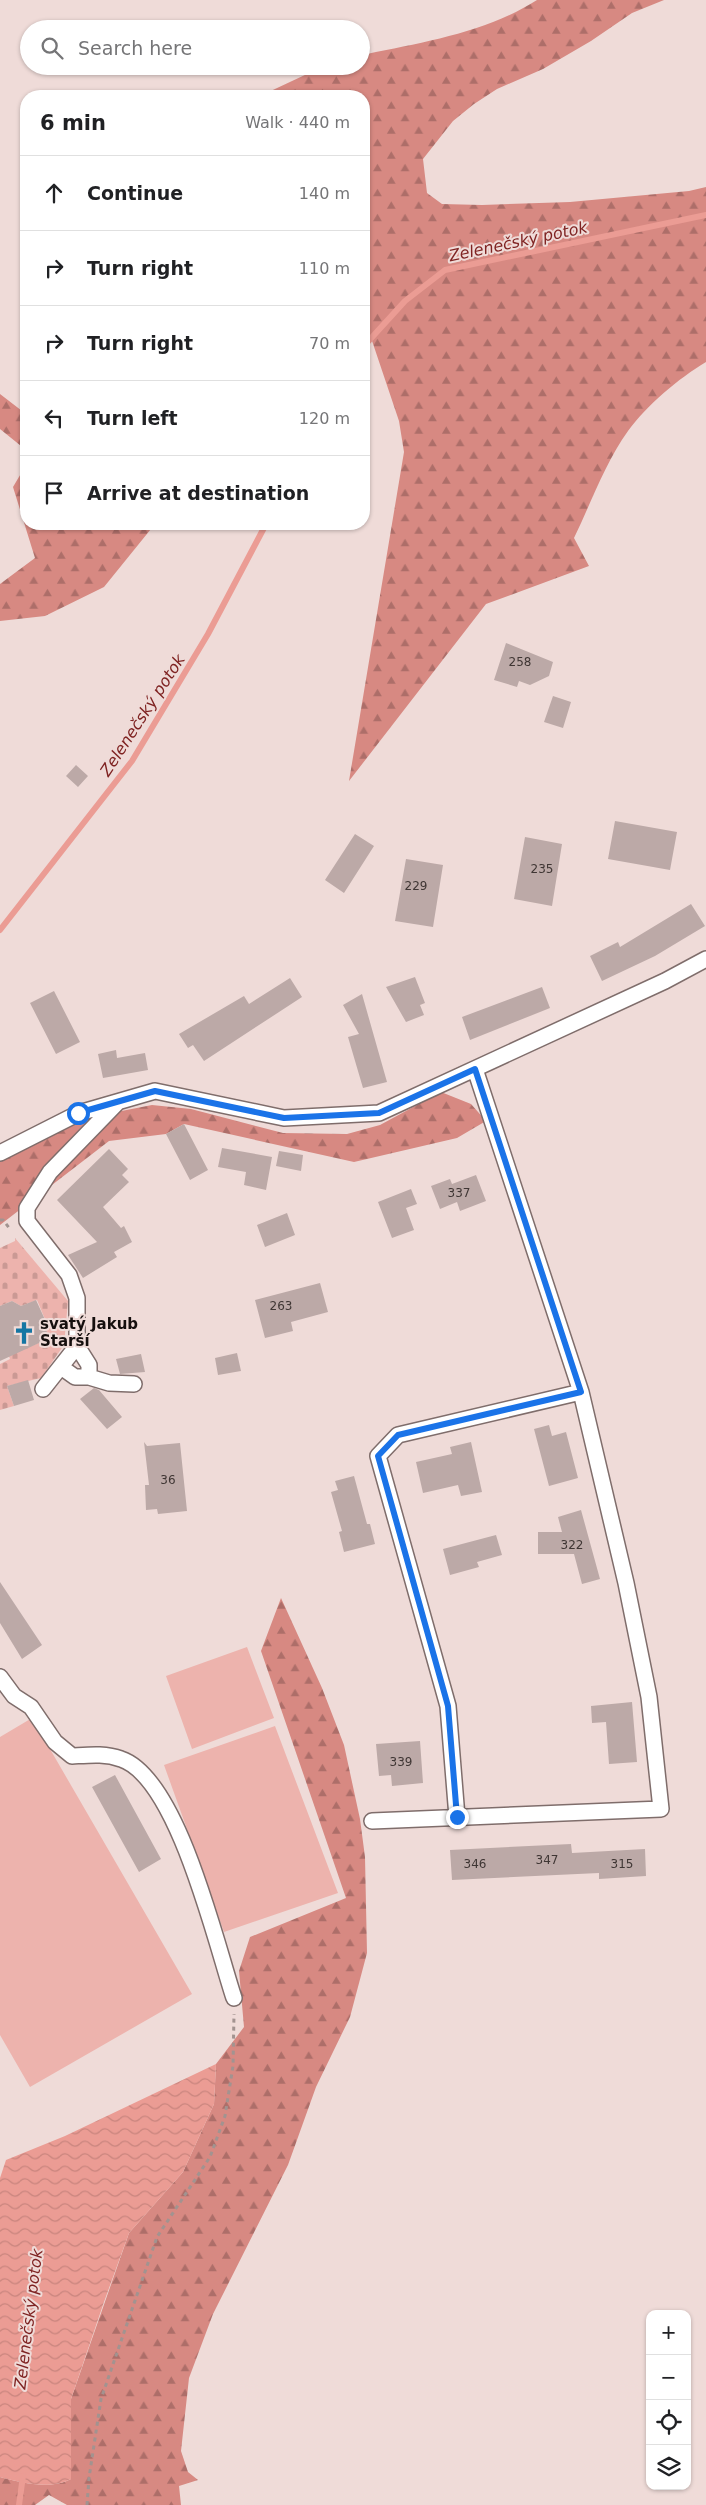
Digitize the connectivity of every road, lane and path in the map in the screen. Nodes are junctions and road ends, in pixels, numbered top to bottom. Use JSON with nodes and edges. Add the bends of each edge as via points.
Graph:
{"nodes":[{"id":1,"x":706,"y":959,"type":"edge"},
{"id":2,"x":475,"y":1069,"type":"junction"},
{"id":3,"x":118,"y":1102,"type":"junction"},
{"id":4,"x":0,"y":1153,"type":"edge"},
{"id":5,"x":77,"y":1346,"type":"junction"},
{"id":6,"x":61,"y":1367,"type":"junction"},
{"id":7,"x":89,"y":1377,"type":"junction"},
{"id":8,"x":134,"y":1384,"type":"dead end"},
{"id":9,"x":43,"y":1389,"type":"dead end"},
{"id":10,"x":581,"y":1392,"type":"junction"},
{"id":11,"x":0,"y":1677,"type":"edge"},
{"id":12,"x":457,"y":1817,"type":"junction"},
{"id":13,"x":372,"y":1821,"type":"dead end"},
{"id":14,"x":234,"y":1998,"type":"joint"},
{"id":15,"x":87,"y":2505,"type":"edge"}],
"edges":[{"from":1,"to":2,"type":"street"},
{"from":2,"to":3,"type":"street","via":[[379,1113],[284,1118],[155,1091]]},
{"from":2,"to":10,"type":"street"},
{"from":3,"to":4,"type":"street","via":[[78,1113]]},
{"from":3,"to":5,"type":"street","via":[[50,1172],[27,1208],[27,1222],[69,1275],[77,1298]]},
{"from":5,"to":6,"type":"street"},
{"from":5,"to":7,"type":"street","via":[[89,1365]]},
{"from":6,"to":7,"type":"street","via":[[75,1377]]},
{"from":6,"to":9,"type":"street"},
{"from":7,"to":8,"type":"street","via":[[109,1383]]},
{"from":10,"to":12,"type":"street","via":[[398,1435],[378,1456],[448,1706]]},
{"from":10,"to":12,"type":"street","via":[[649,1697],[661,1809]]},
{"from":11,"to":14,"type":"street","via":[[14,1696],[31,1707],[55,1742],[72,1756],[101,1754],[123,1759],[141,1771],[164,1801],[197,1876]]},
{"from":12,"to":13,"type":"street"},
{"from":14,"to":15,"type":"path","via":[[233,2066],[225,2116],[210,2157],[157,2237],[102,2399]]}]}
